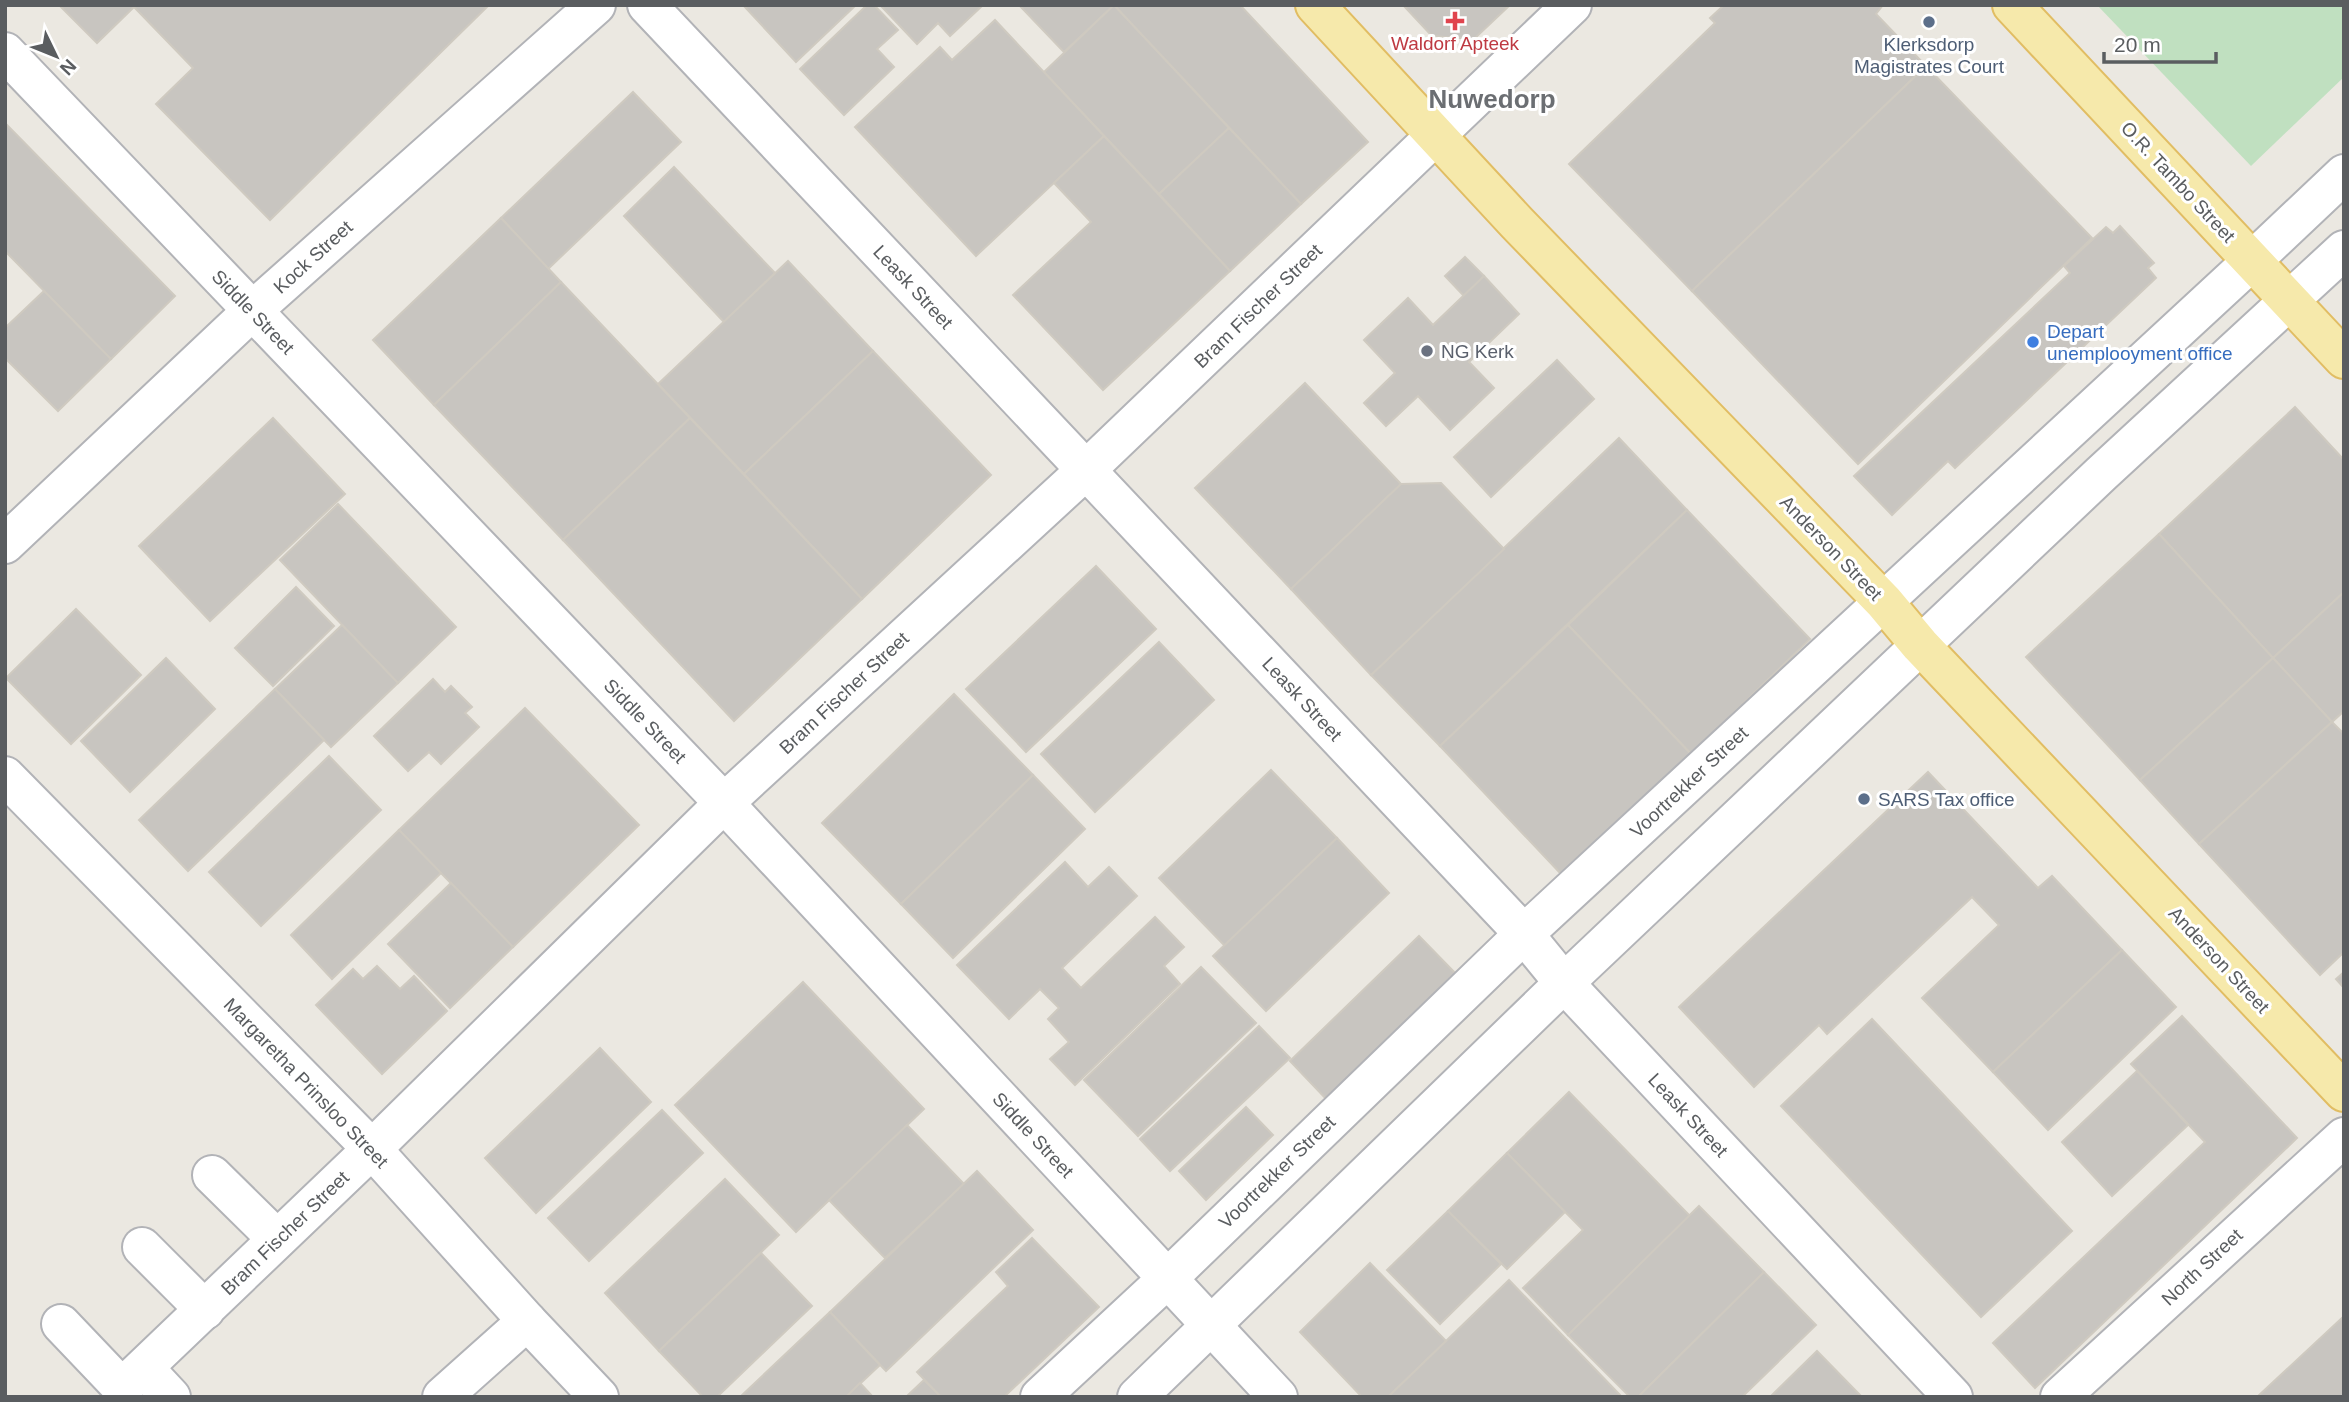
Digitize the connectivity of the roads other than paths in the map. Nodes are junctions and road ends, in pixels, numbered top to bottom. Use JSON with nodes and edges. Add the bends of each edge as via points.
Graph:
{"nodes":[{"id":1,"x":596,"y":5,"type":"edge"},
{"id":2,"x":647,"y":5,"type":"edge"},
{"id":3,"x":1315,"y":5,"type":"edge"},
{"id":4,"x":1572,"y":5,"type":"edge"},
{"id":5,"x":2012,"y":5,"type":"edge"},
{"id":6,"x":5,"y":52,"type":"edge"},
{"id":7,"x":1436,"y":135,"type":"junction"},
{"id":8,"x":2344,"y":174,"type":"edge"},
{"id":9,"x":2344,"y":250,"type":"edge"},
{"id":10,"x":2252,"y":261,"type":"junction"},
{"id":11,"x":2289,"y":302,"type":"junction"},
{"id":12,"x":252,"y":311,"type":"junction"},
{"id":13,"x":2344,"y":359,"type":"edge"},
{"id":14,"x":1086,"y":470,"type":"junction"},
{"id":15,"x":5,"y":544,"type":"edge"},
{"id":16,"x":1884,"y":602,"type":"junction"},
{"id":17,"x":1920,"y":645,"type":"junction"},
{"id":18,"x":5,"y":776,"type":"edge"},
{"id":19,"x":724,"y":803,"type":"junction"},
{"id":20,"x":1524,"y":934,"type":"junction"},
{"id":21,"x":1564,"y":983,"type":"junction"},
{"id":22,"x":2344,"y":1091,"type":"edge"},
{"id":23,"x":2344,"y":1136,"type":"edge"},
{"id":24,"x":372,"y":1149,"type":"junction"},
{"id":25,"x":212,"y":1175,"type":"dead end"},
{"id":26,"x":277,"y":1239,"type":"junction"},
{"id":27,"x":142,"y":1247,"type":"dead end"},
{"id":28,"x":1167,"y":1279,"type":"junction"},
{"id":29,"x":205,"y":1310,"type":"junction"},
{"id":30,"x":527,"y":1321,"type":"junction"},
{"id":31,"x":61,"y":1324,"type":"dead end"},
{"id":32,"x":1211,"y":1325,"type":"junction"},
{"id":33,"x":133,"y":1378,"type":"junction"},
{"id":34,"x":171,"y":1397,"type":"edge"},
{"id":35,"x":442,"y":1397,"type":"edge"},
{"id":36,"x":599,"y":1397,"type":"edge"},
{"id":37,"x":1040,"y":1397,"type":"edge"},
{"id":38,"x":1137,"y":1397,"type":"edge"},
{"id":39,"x":1279,"y":1397,"type":"edge"},
{"id":40,"x":1953,"y":1397,"type":"edge"},
{"id":41,"x":2060,"y":1397,"type":"edge"}],
"edges":[{"from":1,"to":12,"type":"street","name":"Kock Street"},
{"from":2,"to":14,"type":"street","name":"Leask Street"},
{"from":3,"to":7,"type":"main road","name":"Anderson Street"},
{"from":4,"to":7,"type":"street","name":"Bram Fischer Street"},
{"from":5,"to":10,"type":"main road","name":"O.R. Tambo Street"},
{"from":6,"to":12,"type":"street","name":"Siddle Street"},
{"from":7,"to":14,"type":"street","name":"Bram Fischer Street"},
{"from":7,"to":16,"type":"main road","name":"Anderson Street"},
{"from":8,"to":10,"type":"street","name":"Voortrekker Street"},
{"from":9,"to":11,"type":"street"},
{"from":10,"to":11,"type":"main road","name":"O.R. Tambo Street"},
{"from":10,"to":16,"type":"street","name":"Voortrekker Street"},
{"from":11,"to":13,"type":"main road","name":"O.R. Tambo Street"},
{"from":11,"to":17,"type":"street"},
{"from":12,"to":15,"type":"street","name":"Kock Street"},
{"from":12,"to":19,"type":"street","name":"Siddle Street"},
{"from":14,"to":19,"type":"street","name":"Bram Fischer Street"},
{"from":14,"to":20,"type":"street","name":"Leask Street"},
{"from":16,"to":17,"type":"main road","name":"Anderson Street"},
{"from":16,"to":20,"type":"street","name":"Voortrekker Street"},
{"from":17,"to":21,"type":"street"},
{"from":17,"to":22,"type":"main road","name":"Anderson Street"},
{"from":18,"to":24,"type":"street","name":"Margaretha Prinsloo Street"},
{"from":19,"to":24,"type":"street","name":"Bram Fischer Street"},
{"from":19,"to":28,"type":"street","name":"Siddle Street"},
{"from":20,"to":21,"type":"street","name":"Leask Street"},
{"from":20,"to":28,"type":"street","name":"Voortrekker Street"},
{"from":21,"to":32,"type":"street"},
{"from":21,"to":40,"type":"street","name":"Leask Street"},
{"from":23,"to":41,"type":"street","name":"North Street"},
{"from":24,"to":26,"type":"street","name":"Bram Fischer Street"},
{"from":24,"to":30,"type":"street","name":"Margaretha Prinsloo Street"},
{"from":25,"to":26,"type":"street"},
{"from":26,"to":29,"type":"street","name":"Bram Fischer Street"},
{"from":27,"to":29,"type":"street"},
{"from":28,"to":32,"type":"street","name":"Siddle Street"},
{"from":28,"to":37,"type":"street","name":"Voortrekker Street"},
{"from":29,"to":33,"type":"street","name":"Bram Fischer Street"},
{"from":30,"to":35,"type":"street"},
{"from":30,"to":36,"type":"street","name":"Margaretha Prinsloo Street"},
{"from":31,"to":33,"type":"street"},
{"from":32,"to":38,"type":"street"},
{"from":32,"to":39,"type":"street","name":"Siddle Street"},
{"from":33,"to":34,"type":"street"}]}
